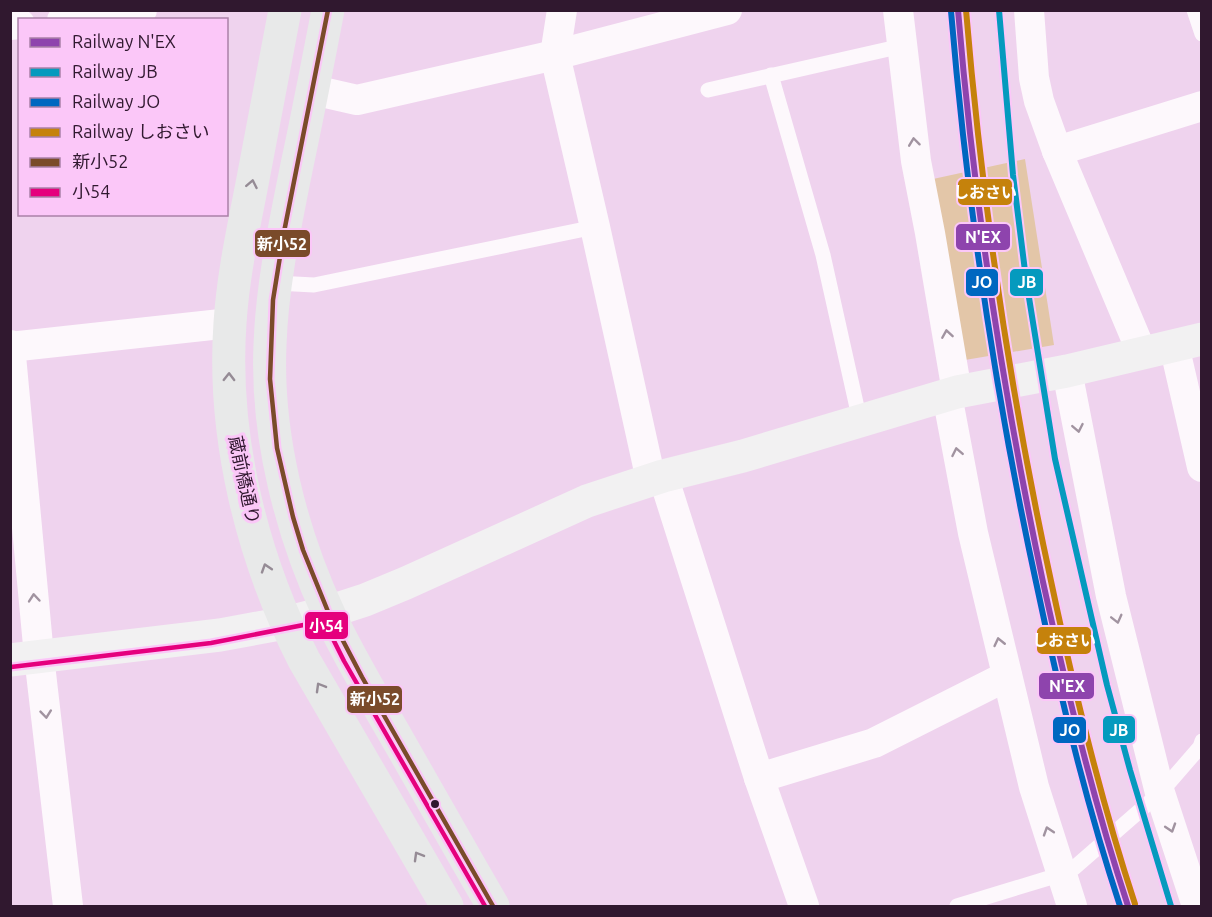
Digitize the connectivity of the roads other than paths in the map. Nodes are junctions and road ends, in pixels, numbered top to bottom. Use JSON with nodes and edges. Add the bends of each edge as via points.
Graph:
{"nodes":[{"id":1,"x":142,"y":10,"type":"edge"},
{"id":2,"x":285,"y":10,"type":"edge"},
{"id":3,"x":328,"y":10,"type":"edge"},
{"id":4,"x":562,"y":10,"type":"edge"},
{"id":5,"x":727,"y":10,"type":"edge"},
{"id":6,"x":898,"y":10,"type":"edge"},
{"id":7,"x":1029,"y":10,"type":"edge"},
{"id":8,"x":1194,"y":10,"type":"edge"},
{"id":9,"x":78,"y":18,"type":"edge"},
{"id":10,"x":1202,"y":34,"type":"edge"},
{"id":11,"x":902,"y":46,"type":"junction"},
{"id":12,"x":555,"y":55,"type":"junction"},
{"id":13,"x":771,"y":75,"type":"junction"},
{"id":14,"x":313,"y":90,"type":"junction"},
{"id":15,"x":708,"y":90,"type":"dead end"},
{"id":16,"x":1202,"y":106,"type":"edge"},
{"id":17,"x":1058,"y":150,"type":"junction"},
{"id":18,"x":596,"y":227,"type":"junction"},
{"id":19,"x":276,"y":283,"type":"junction"},
{"id":20,"x":230,"y":323,"type":"junction"},
{"id":21,"x":1188,"y":342,"type":"edge"},
{"id":22,"x":11,"y":346,"type":"edge"},
{"id":23,"x":1142,"y":353,"type":"junction"},
{"id":24,"x":1067,"y":371,"type":"junction"},
{"id":25,"x":952,"y":393,"type":"junction"},
{"id":26,"x":860,"y":421,"type":"junction"},
{"id":27,"x":1202,"y":467,"type":"edge"},
{"id":28,"x":657,"y":478,"type":"junction"},
{"id":29,"x":328,"y":612,"type":"junction"},
{"id":30,"x":285,"y":623,"type":"junction"},
{"id":31,"x":25,"y":658,"type":"edge"},
{"id":32,"x":1007,"y":676,"type":"junction"},
{"id":33,"x":1202,"y":741,"type":"edge"},
{"id":34,"x":759,"y":778,"type":"junction"},
{"id":35,"x":1160,"y":793,"type":"junction"},
{"id":36,"x":1062,"y":874,"type":"junction"},
{"id":37,"x":68,"y":906,"type":"edge"},
{"id":38,"x":445,"y":906,"type":"edge"},
{"id":39,"x":493,"y":906,"type":"edge"},
{"id":40,"x":804,"y":906,"type":"edge"},
{"id":41,"x":957,"y":906,"type":"edge"},
{"id":42,"x":1072,"y":906,"type":"edge"},
{"id":43,"x":1197,"y":906,"type":"edge"}],
"edges":[{"from":1,"to":9,"type":"street"},
{"from":20,"to":2,"type":"main road","name":"蔵前橋通り","one_way":true,"via":[[238,252]]},
{"from":3,"to":14,"type":"main road"},
{"from":4,"to":12,"type":"street"},
{"from":5,"to":12,"type":"street"},
{"from":6,"to":11,"type":"street"},
{"from":7,"to":17,"type":"street","via":[[1034,78]]},
{"from":8,"to":10,"type":"lane"},
{"from":11,"to":13,"type":"lane"},
{"from":25,"to":11,"type":"street","one_way":true},
{"from":12,"to":14,"type":"street","via":[[357,100]]},
{"from":12,"to":18,"type":"street"},
{"from":13,"to":15,"type":"lane"},
{"from":13,"to":26,"type":"lane","via":[[823,255]]},
{"from":14,"to":19,"type":"main road","via":[[283,230]]},
{"from":16,"to":17,"type":"street"},
{"from":17,"to":23,"type":"street"},
{"from":18,"to":19,"type":"lane","via":[[314,285]]},
{"from":18,"to":28,"type":"street"},
{"from":19,"to":29,"type":"main road","via":[[270,344],[274,429],[297,532]]},
{"from":20,"to":22,"type":"street"},
{"from":30,"to":20,"type":"main road","name":"蔵前橋通り","one_way":true,"via":[[247,508],[237,454],[229,396]]},
{"from":21,"to":23,"type":"street"},
{"from":21,"to":27,"type":"street"},
{"from":31,"to":22,"type":"street","one_way":true},
{"from":23,"to":24,"type":"street"},
{"from":24,"to":25,"type":"street"},
{"from":24,"to":35,"type":"street","one_way":true,"via":[[1111,596]]},
{"from":25,"to":26,"type":"street"},
{"from":32,"to":25,"type":"street","one_way":true,"via":[[973,533]]},
{"from":26,"to":28,"type":"street"},
{"from":28,"to":29,"type":"street","via":[[587,501],[406,583]]},
{"from":28,"to":34,"type":"street"},
{"from":29,"to":30,"type":"street"},
{"from":29,"to":39,"type":"main road"},
{"from":30,"to":31,"type":"street","via":[[220,635]]},
{"from":38,"to":30,"type":"main road","name":"蔵前橋通り","one_way":true},
{"from":31,"to":37,"type":"street","one_way":true},
{"from":32,"to":34,"type":"street","via":[[874,743]]},
{"from":36,"to":32,"type":"street","one_way":true,"via":[[1034,787]]},
{"from":33,"to":35,"type":"lane"},
{"from":34,"to":40,"type":"street"},
{"from":35,"to":36,"type":"lane","via":[[1074,868]]},
{"from":35,"to":43,"type":"street","one_way":true},
{"from":36,"to":41,"type":"lane"},
{"from":36,"to":42,"type":"street"}]}
